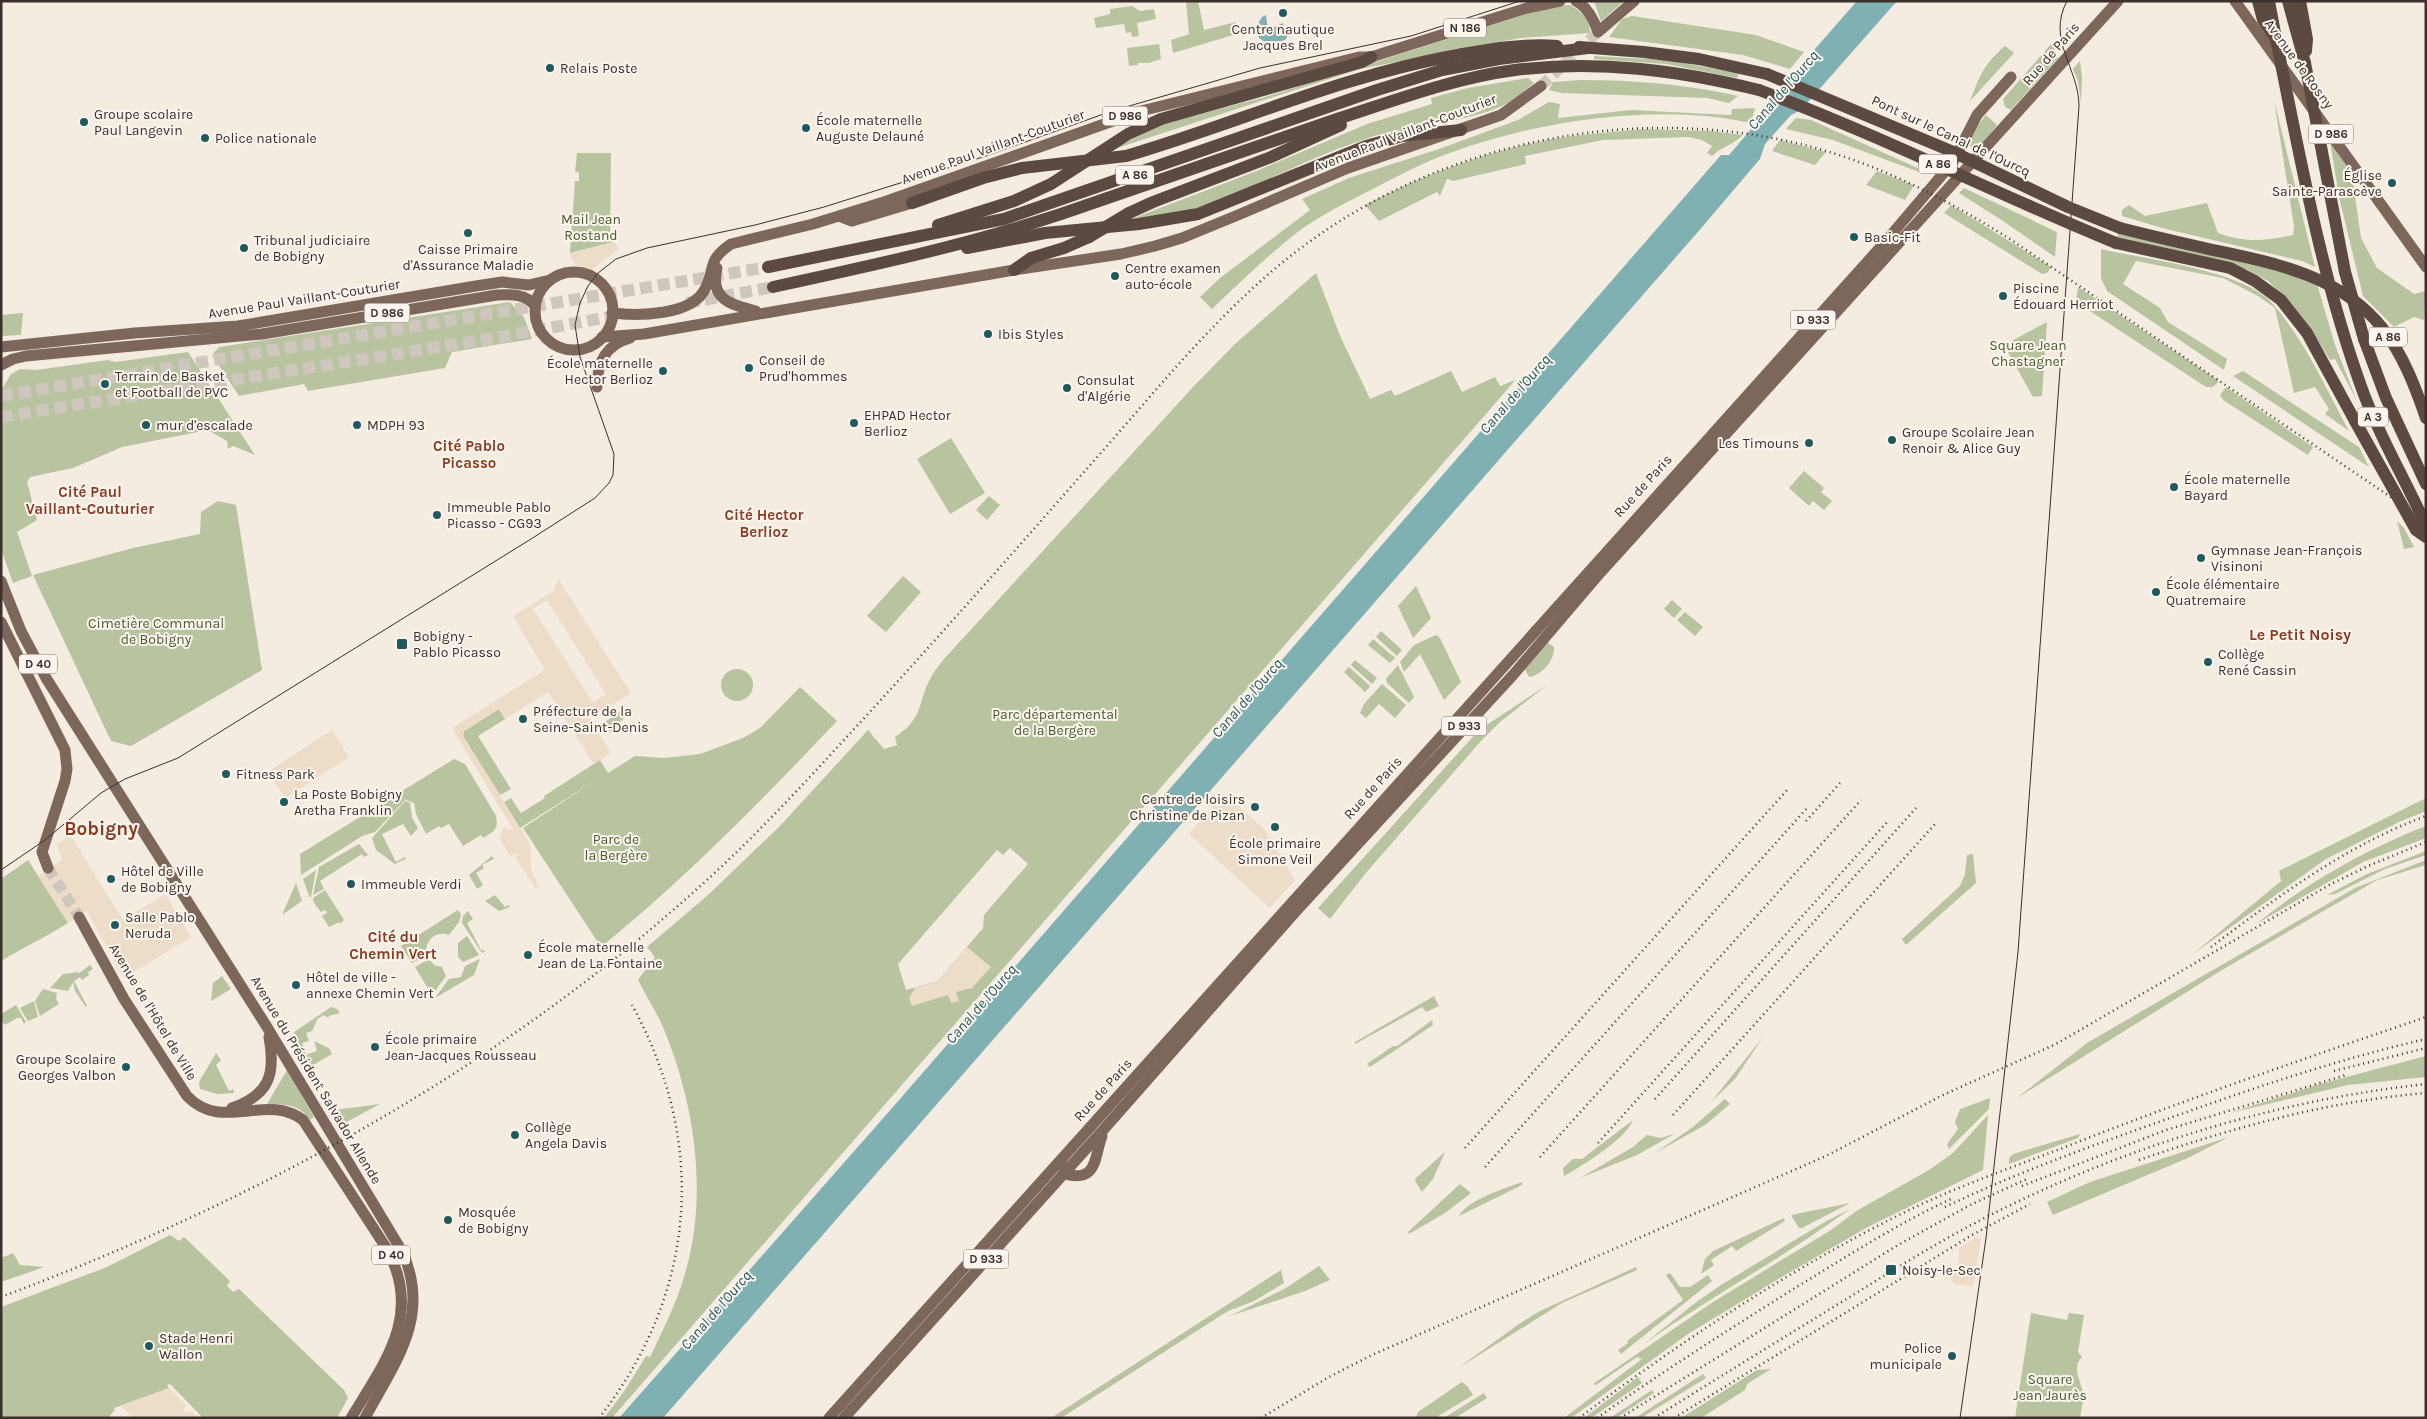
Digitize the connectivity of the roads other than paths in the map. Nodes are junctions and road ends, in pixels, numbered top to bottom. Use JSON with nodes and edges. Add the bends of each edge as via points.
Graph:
{"nodes":[{"id":1,"x":1560,"y":1,"type":"edge"},
{"id":2,"x":1576,"y":1,"type":"edge"},
{"id":3,"x":1634,"y":1,"type":"edge"},
{"id":4,"x":2118,"y":1,"type":"edge"},
{"id":5,"x":2235,"y":1,"type":"edge"},
{"id":6,"x":2258,"y":1,"type":"edge"},
{"id":7,"x":2269,"y":1,"type":"edge"},
{"id":8,"x":2288,"y":1,"type":"edge"},
{"id":9,"x":2300,"y":1,"type":"edge"},
{"id":10,"x":2276,"y":39,"type":"junction"},
{"id":11,"x":1588,"y":48,"type":"junction"},
{"id":12,"x":1371,"y":57,"type":"junction"},
{"id":13,"x":2304,"y":63,"type":"junction"},
{"id":14,"x":2011,"y":77,"type":"dead end"},
{"id":15,"x":1541,"y":86,"type":"tunnel mouth"},
{"id":16,"x":1399,"y":98,"type":"junction"},
{"id":17,"x":1461,"y":130,"type":"junction"},
{"id":18,"x":912,"y":203,"type":"joint"},
{"id":19,"x":839,"y":216,"type":"junction"},
{"id":20,"x":764,"y":236,"type":"junction"},
{"id":21,"x":895,"y":241,"type":"junction"},
{"id":22,"x":932,"y":252,"type":"junction"},
{"id":23,"x":768,"y":267,"type":"tunnel mouth"},
{"id":24,"x":2426,"y":267,"type":"edge"},
{"id":25,"x":1014,"y":270,"type":"junction"},
{"id":26,"x":550,"y":280,"type":"junction"},
{"id":27,"x":773,"y":287,"type":"tunnel mouth"},
{"id":28,"x":535,"y":306,"type":"junction"},
{"id":29,"x":762,"y":312,"type":"junction"},
{"id":30,"x":612,"y":313,"type":"junction"},
{"id":31,"x":644,"y":334,"type":"junction"},
{"id":32,"x":602,"y":337,"type":"junction"},
{"id":33,"x":1,"y":348,"type":"edge"},
{"id":34,"x":1,"y":365,"type":"edge"},
{"id":35,"x":597,"y":387,"type":"dead end"},
{"id":36,"x":2426,"y":418,"type":"edge"},
{"id":37,"x":2426,"y":484,"type":"edge"},
{"id":38,"x":2426,"y":526,"type":"edge"},
{"id":39,"x":2426,"y":537,"type":"edge"},
{"id":40,"x":1,"y":581,"type":"edge"},
{"id":41,"x":1,"y":622,"type":"edge"},
{"id":42,"x":48,"y":868,"type":"tunnel mouth"},
{"id":43,"x":79,"y":918,"type":"tunnel mouth"},
{"id":44,"x":267,"y":1027,"type":"junction"},
{"id":45,"x":213,"y":1112,"type":"junction"},
{"id":46,"x":1103,"y":1113,"type":"junction"},
{"id":47,"x":1104,"y":1129,"type":"junction"},
{"id":48,"x":338,"y":1170,"type":"junction"},
{"id":49,"x":1065,"y":1174,"type":"junction"},
{"id":50,"x":376,"y":1209,"type":"junction"},
{"id":51,"x":351,"y":1418,"type":"edge"},
{"id":52,"x":365,"y":1418,"type":"edge"},
{"id":53,"x":829,"y":1418,"type":"edge"},
{"id":54,"x":844,"y":1418,"type":"edge"}],
"edges":[{"from":1,"to":12,"type":"main road","name":"Avenue Paul Vaillant-Couturier","number":"N 186"},
{"from":2,"to":3,"type":"main road","via":[[1594,18],[1598,32]]},
{"from":4,"to":47,"type":"main road","name":"Rue de Paris","number":"D 933","via":[[1600,573],[1513,675],[1297,910]]},
{"from":5,"to":24,"type":"main road","name":"Avenue de Rosny","number":"D 986"},
{"from":6,"to":10,"type":"highway","via":[[2263,20]]},
{"from":7,"to":10,"type":"highway","number":"A 3"},
{"from":8,"to":13,"type":"highway","number":"A 3"},
{"from":9,"to":13,"type":"highway","via":[[2306,39]]},
{"from":10,"to":38,"type":"highway","number":"A 3","bridge":true,"via":[[2316,228],[2346,342],[2388,453]]},
{"from":11,"to":18,"type":"highway","bridge":true,"via":[[1553,45],[1509,48],[1392,69],[1308,93],[1126,156],[1022,168],[982,178]]},
{"from":11,"to":21,"type":"highway","number":"A 86","via":[[1442,70],[1004,219]]},
{"from":11,"to":36,"type":"highway","name":"Pont sur le Canal de l'Ourcq","number":"A 86","bridge":true,"via":[[1681,57],[1767,74],[1952,151],[2068,207],[2120,228],[2258,260],[2324,281],[2349,297],[2382,328],[2400,353]]},
{"from":12,"to":19,"type":"main road","name":"Avenue Paul Vaillant-Couturier","number":"D 986","via":[[1359,57],[1141,111]]},
{"from":12,"to":21,"type":"highway","via":[[1161,119],[1128,134],[1051,184],[1014,201]]},
{"from":13,"to":37,"type":"highway","number":"A 3","bridge":true,"via":[[2345,272],[2386,398]]},
{"from":14,"to":46,"type":"main road","name":"Rue de Paris","number":"D 933","via":[[1977,115],[1952,162],[1886,241]]},
{"from":15,"to":17,"type":"main road","name":"Avenue Paul Vaillant-Couturier","via":[[1501,115]]},
{"from":16,"to":22,"type":"highway","number":"A 86","via":[[1058,215]]},
{"from":16,"to":25,"type":"highway","bridge":true,"via":[[1271,157],[1153,202],[1088,237],[1031,258]]},
{"from":16,"to":39,"type":"highway","number":"A 86","bridge":true,"via":[[1451,82],[1515,70],[1590,66],[1702,76],[1758,90],[1844,123],[2116,243],[2230,268],[2281,300],[2307,333],[2416,530]]},
{"from":17,"to":22,"type":"highway","via":[[1402,136],[1366,146],[1198,214],[1168,221],[1045,233],[990,245]]},
{"from":17,"to":25,"type":"main road","name":"Avenue Paul Vaillant-Couturier","via":[[1348,168],[1182,238],[1121,254]]},
{"from":18,"to":19,"type":"main road","via":[[852,220]]},
{"from":19,"to":20,"type":"main road","name":"Avenue Paul Vaillant-Couturier","number":"D 986"},
{"from":20,"to":29,"type":"main road","via":[[755,245],[724,256],[715,279],[717,290],[728,302]]},
{"from":20,"to":30,"type":"main road","name":"Avenue Paul Vaillant-Couturier","number":"D 986","via":[[731,244],[720,251],[711,267],[705,290],[692,304],[636,316]]},
{"from":21,"to":23,"type":"highway","number":"A 86"},
{"from":22,"to":27,"type":"highway","number":"A 86"},
{"from":25,"to":29,"type":"main road","name":"Avenue Paul Vaillant-Couturier"},
{"from":26,"to":28,"type":"main road","via":[[541,289]]},
{"from":26,"to":30,"type":"main road","name":"Avenue Paul Vaillant-Couturier","via":[[571,272],[585,273],[607,291]]},
{"from":26,"to":33,"type":"main road","name":"Avenue Paul Vaillant-Couturier","number":"D 986","via":[[529,285],[502,282],[238,326],[135,333]]},
{"from":28,"to":32,"type":"main road","name":"Avenue Paul Vaillant-Couturier","via":[[538,327],[556,345],[582,349]]},
{"from":28,"to":34,"type":"main road","name":"Avenue Paul Vaillant-Couturier","number":"D 986","via":[[531,300],[520,296],[497,295],[262,334],[26,356]]},
{"from":29,"to":31,"type":"main road","name":"Avenue Paul Vaillant-Couturier"},
{"from":30,"to":32,"type":"main road"},
{"from":31,"to":32,"type":"main road","name":"Avenue Paul Vaillant-Couturier"},
{"from":31,"to":35,"type":"main road","via":[[620,341],[606,352],[598,368]]},
{"from":40,"to":44,"type":"main road","name":"Avenue du Président Salvador Allende","number":"D 40","via":[[35,658]]},
{"from":41,"to":42,"type":"main road","number":"D 40","via":[[65,750],[66,776],[42,852]]},
{"from":43,"to":45,"type":"main road","name":"Avenue de l'Hôtel de Ville","via":[[124,1000],[179,1085],[199,1107]]},
{"from":44,"to":45,"type":"main road","via":[[272,1060],[266,1084],[248,1102]]},
{"from":44,"to":50,"type":"main road","name":"Avenue du Président Salvador Allende","number":"D 40"},
{"from":45,"to":48,"type":"main road","name":"Avenue du Président Salvador Allende","number":"D 40","via":[[289,1112],[307,1124]]},
{"from":46,"to":49,"type":"main road","via":[[1091,1136],[1065,1165]]},
{"from":46,"to":53,"type":"main road","name":"Rue de Paris","number":"D 933"},
{"from":47,"to":49,"type":"main road","name":"Rue de Paris","number":"D 933"},
{"from":47,"to":49,"type":"main road","via":[[1092,1169],[1084,1174]]},
{"from":48,"to":50,"type":"main road","via":[[346,1171],[364,1198]]},
{"from":48,"to":51,"type":"main road","name":"Avenue du Président Salvador Allende","number":"D 40","via":[[391,1256],[402,1295],[401,1319],[394,1343]]},
{"from":49,"to":54,"type":"main road","name":"Rue de Paris","number":"D 933"},
{"from":50,"to":52,"type":"main road","name":"Avenue du Président Salvador Allende","number":"D 40","via":[[405,1259],[413,1305],[405,1344]]}]}
